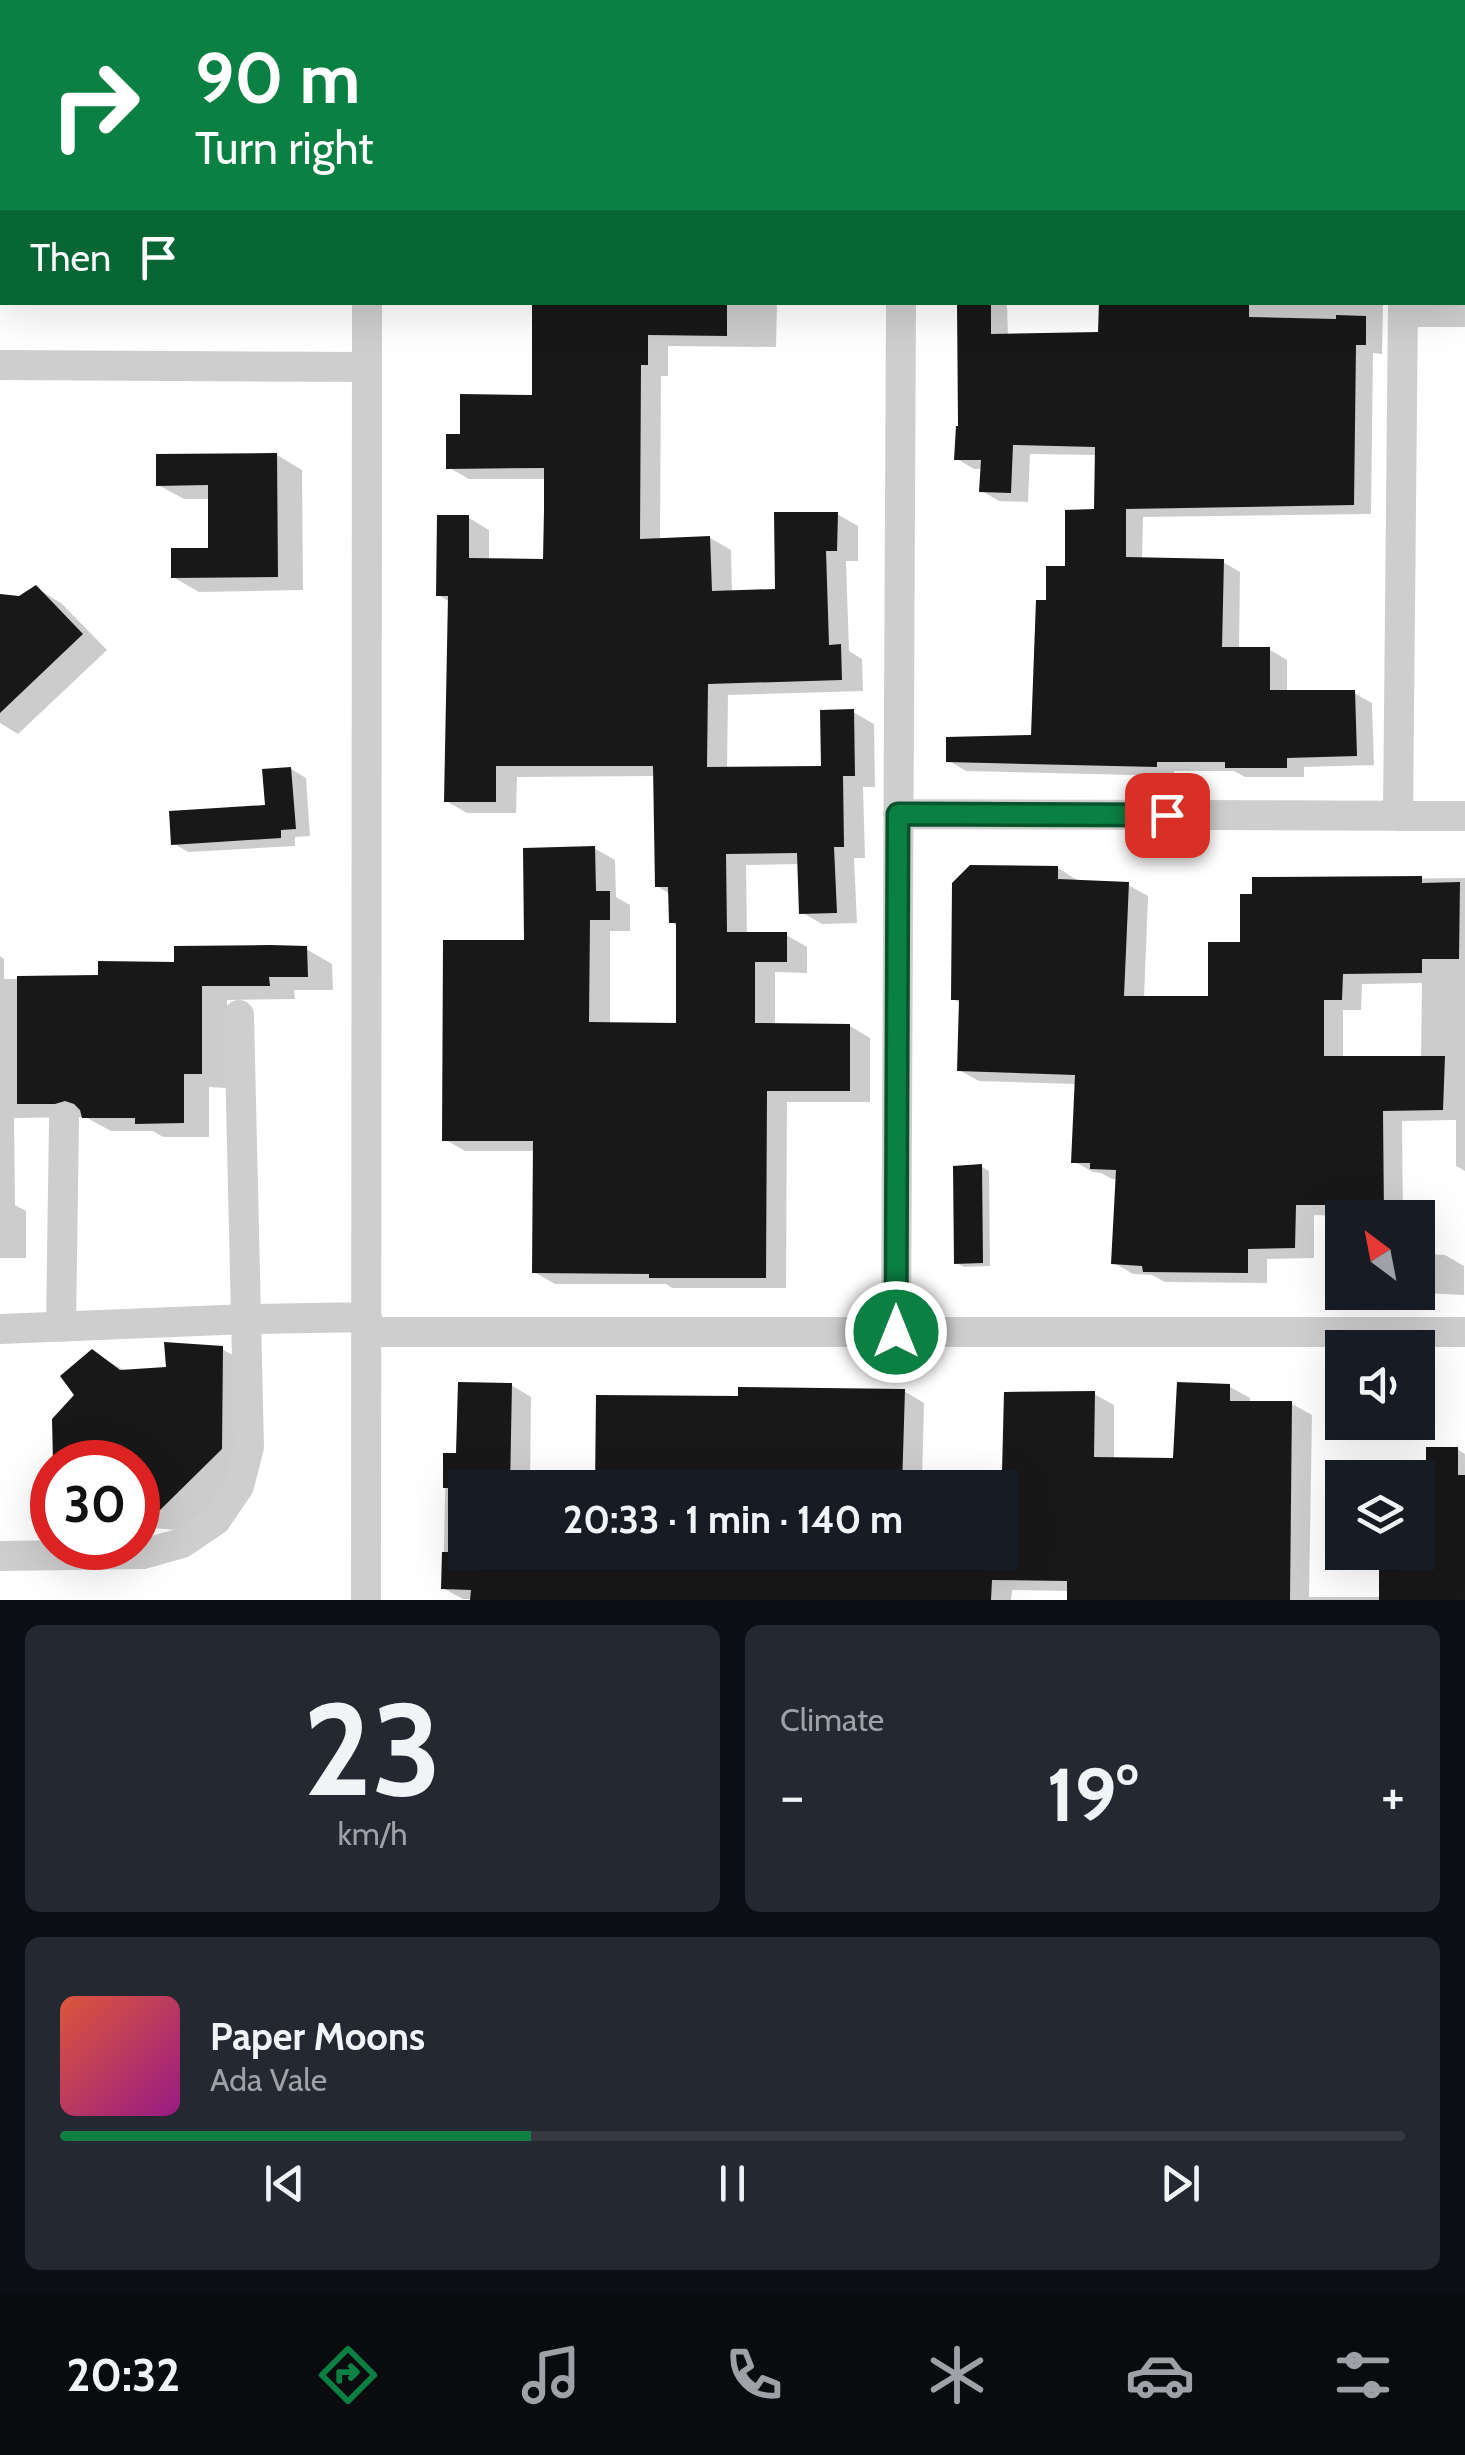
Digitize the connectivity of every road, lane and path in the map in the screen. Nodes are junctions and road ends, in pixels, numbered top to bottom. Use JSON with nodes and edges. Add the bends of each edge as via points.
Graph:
{"nodes":[{"id":1,"x":366,"y":305,"type":"edge"},
{"id":2,"x":901,"y":305,"type":"edge"},
{"id":3,"x":1403,"y":307,"type":"edge"},
{"id":4,"x":1465,"y":312,"type":"edge"},
{"id":5,"x":0,"y":365,"type":"edge"},
{"id":6,"x":366,"y":367,"type":"junction"},
{"id":7,"x":898,"y":814,"type":"junction"},
{"id":8,"x":1398,"y":816,"type":"junction"},
{"id":9,"x":1465,"y":816,"type":"edge"},
{"id":10,"x":240,"y":1015,"type":"dead end"},
{"id":11,"x":64,"y":1120,"type":"dead end"},
{"id":12,"x":248,"y":1319,"type":"junction"},
{"id":13,"x":367,"y":1324,"type":"junction"},
{"id":14,"x":61,"y":1327,"type":"junction"},
{"id":15,"x":0,"y":1330,"type":"edge"},
{"id":16,"x":896,"y":1332,"type":"junction"},
{"id":17,"x":1465,"y":1332,"type":"edge"},
{"id":18,"x":0,"y":1556,"type":"edge"},
{"id":19,"x":366,"y":1600,"type":"edge"}],
"edges":[{"from":1,"to":6,"type":"street"},
{"from":2,"to":7,"type":"street"},
{"from":3,"to":4,"type":"street"},
{"from":3,"to":8,"type":"street"},
{"from":5,"to":6,"type":"street"},
{"from":6,"to":13,"type":"street"},
{"from":7,"to":8,"type":"street"},
{"from":7,"to":16,"type":"street"},
{"from":8,"to":9,"type":"street"},
{"from":10,"to":12,"type":"street"},
{"from":11,"to":14,"type":"street"},
{"from":12,"to":13,"type":"street"},
{"from":12,"to":14,"type":"street"},
{"from":12,"to":18,"type":"street","via":[[249,1447],[238,1486],[216,1520],[182,1544],[143,1554]]},
{"from":13,"to":16,"type":"street"},
{"from":13,"to":19,"type":"street"},
{"from":14,"to":15,"type":"street"},
{"from":16,"to":17,"type":"street"}]}
